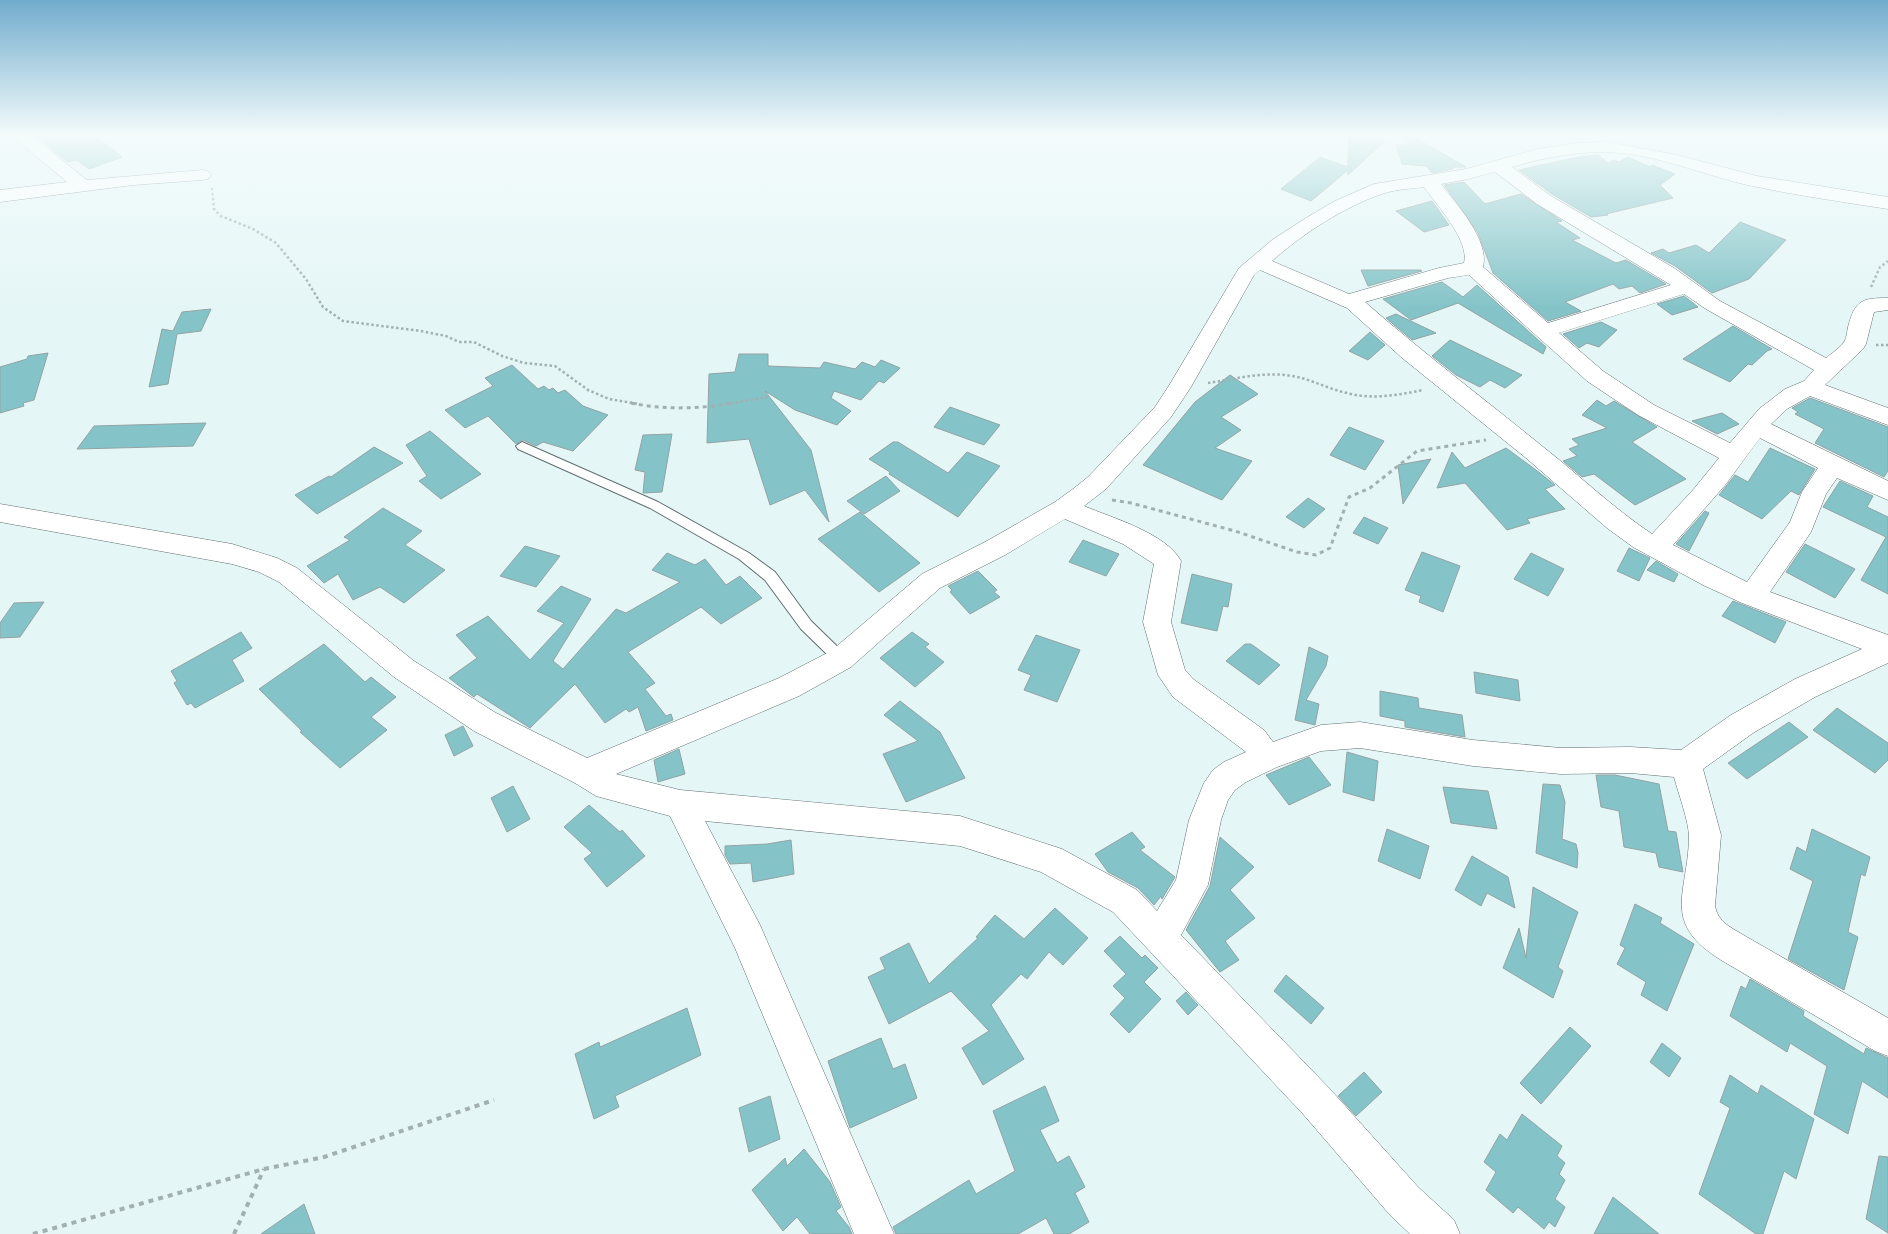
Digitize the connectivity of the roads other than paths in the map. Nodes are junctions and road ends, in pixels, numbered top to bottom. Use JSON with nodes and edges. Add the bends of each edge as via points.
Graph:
{"nodes":[{"id":1,"x":32,"y":193,"type":"edge"},
{"id":2,"x":1370,"y":193,"type":"edge"},
{"id":3,"x":1438,"y":193,"type":"edge"},
{"id":4,"x":1534,"y":193,"type":"edge"},
{"id":5,"x":1818,"y":193,"type":"edge"},
{"id":6,"x":0,"y":196,"type":"edge"},
{"id":7,"x":1888,"y":202,"type":"edge"},
{"id":8,"x":1258,"y":262,"type":"junction"},
{"id":9,"x":1473,"y":268,"type":"junction"},
{"id":10,"x":1687,"y":287,"type":"junction"},
{"id":11,"x":1347,"y":300,"type":"junction"},
{"id":12,"x":1880,"y":304,"type":"edge"},
{"id":13,"x":1545,"y":330,"type":"junction"},
{"id":14,"x":1829,"y":369,"type":"junction"},
{"id":15,"x":1809,"y":387,"type":"junction"},
{"id":16,"x":1888,"y":417,"type":"edge"},
{"id":17,"x":1756,"y":426,"type":"junction"},
{"id":18,"x":522,"y":446,"type":"dead end"},
{"id":19,"x":1734,"y":455,"type":"junction"},
{"id":20,"x":1833,"y":465,"type":"junction"},
{"id":21,"x":1888,"y":490,"type":"edge"},
{"id":22,"x":1073,"y":502,"type":"junction"},
{"id":23,"x":0,"y":513,"type":"edge"},
{"id":24,"x":1655,"y":547,"type":"junction"},
{"id":25,"x":1752,"y":596,"type":"junction"},
{"id":26,"x":1888,"y":648,"type":"edge"},
{"id":27,"x":841,"y":659,"type":"junction"},
{"id":28,"x":1267,"y":757,"type":"junction"},
{"id":29,"x":1686,"y":764,"type":"junction"},
{"id":30,"x":586,"y":773,"type":"junction"},
{"id":31,"x":680,"y":804,"type":"junction"},
{"id":32,"x":1160,"y":938,"type":"junction"},
{"id":33,"x":1888,"y":1038,"type":"edge"},
{"id":34,"x":874,"y":1234,"type":"edge"},
{"id":35,"x":1440,"y":1234,"type":"edge"}],
"edges":[{"from":1,"to":6,"type":"street"},
{"from":2,"to":8,"type":"street","via":[[1342,205],[1280,244]]},
{"from":3,"to":9,"type":"street","via":[[1464,228],[1476,256]]},
{"from":4,"to":10,"type":"street","via":[[1668,272]]},
{"from":5,"to":7,"type":"street"},
{"from":8,"to":11,"type":"street"},
{"from":8,"to":22,"type":"street","via":[[1246,272],[1163,412],[1097,483]]},
{"from":9,"to":11,"type":"street","via":[[1446,272]]},
{"from":9,"to":13,"type":"street"},
{"from":10,"to":13,"type":"street"},
{"from":10,"to":14,"type":"street","via":[[1727,314]]},
{"from":11,"to":24,"type":"street","via":[[1616,521]]},
{"from":12,"to":14,"type":"street","via":[[1864,309],[1855,344]]},
{"from":13,"to":19,"type":"street","via":[[1608,385],[1646,410]]},
{"from":14,"to":15,"type":"street"},
{"from":15,"to":16,"type":"street"},
{"from":15,"to":17,"type":"street","via":[[1789,396]]},
{"from":17,"to":19,"type":"street"},
{"from":17,"to":20,"type":"street"},
{"from":18,"to":27,"type":"lane","via":[[654,504],[744,556],[770,576],[806,626]]},
{"from":19,"to":24,"type":"street","via":[[1691,510]]},
{"from":20,"to":21,"type":"street"},
{"from":20,"to":25,"type":"street","via":[[1814,492],[1802,525]]},
{"from":22,"to":27,"type":"street","via":[[996,548],[931,581]]},
{"from":22,"to":28,"type":"street","via":[[1158,551],[1168,561],[1157,622],[1172,675],[1183,688],[1254,739]]},
{"from":23,"to":30,"type":"street","via":[[232,554],[268,565],[288,575],[404,669],[485,722]]},
{"from":24,"to":25,"type":"street"},
{"from":25,"to":26,"type":"street"},
{"from":26,"to":29,"type":"street","via":[[1766,710]]},
{"from":27,"to":30,"type":"street","via":[[789,687]]},
{"from":28,"to":29,"type":"street","via":[[1320,738],[1360,735],[1473,753],[1560,761],[1630,760]]},
{"from":28,"to":32,"type":"street","via":[[1235,772],[1215,792],[1205,820],[1191,885]]},
{"from":29,"to":33,"type":"street","via":[[1705,835],[1698,905],[1702,924],[1733,948]]},
{"from":30,"to":31,"type":"street","via":[[607,786]]},
{"from":31,"to":32,"type":"street","via":[[960,831],[1050,860],[1125,902]]},
{"from":31,"to":34,"type":"street","via":[[748,937]]},
{"from":32,"to":35,"type":"street","via":[[1316,1101],[1404,1201]]}]}
